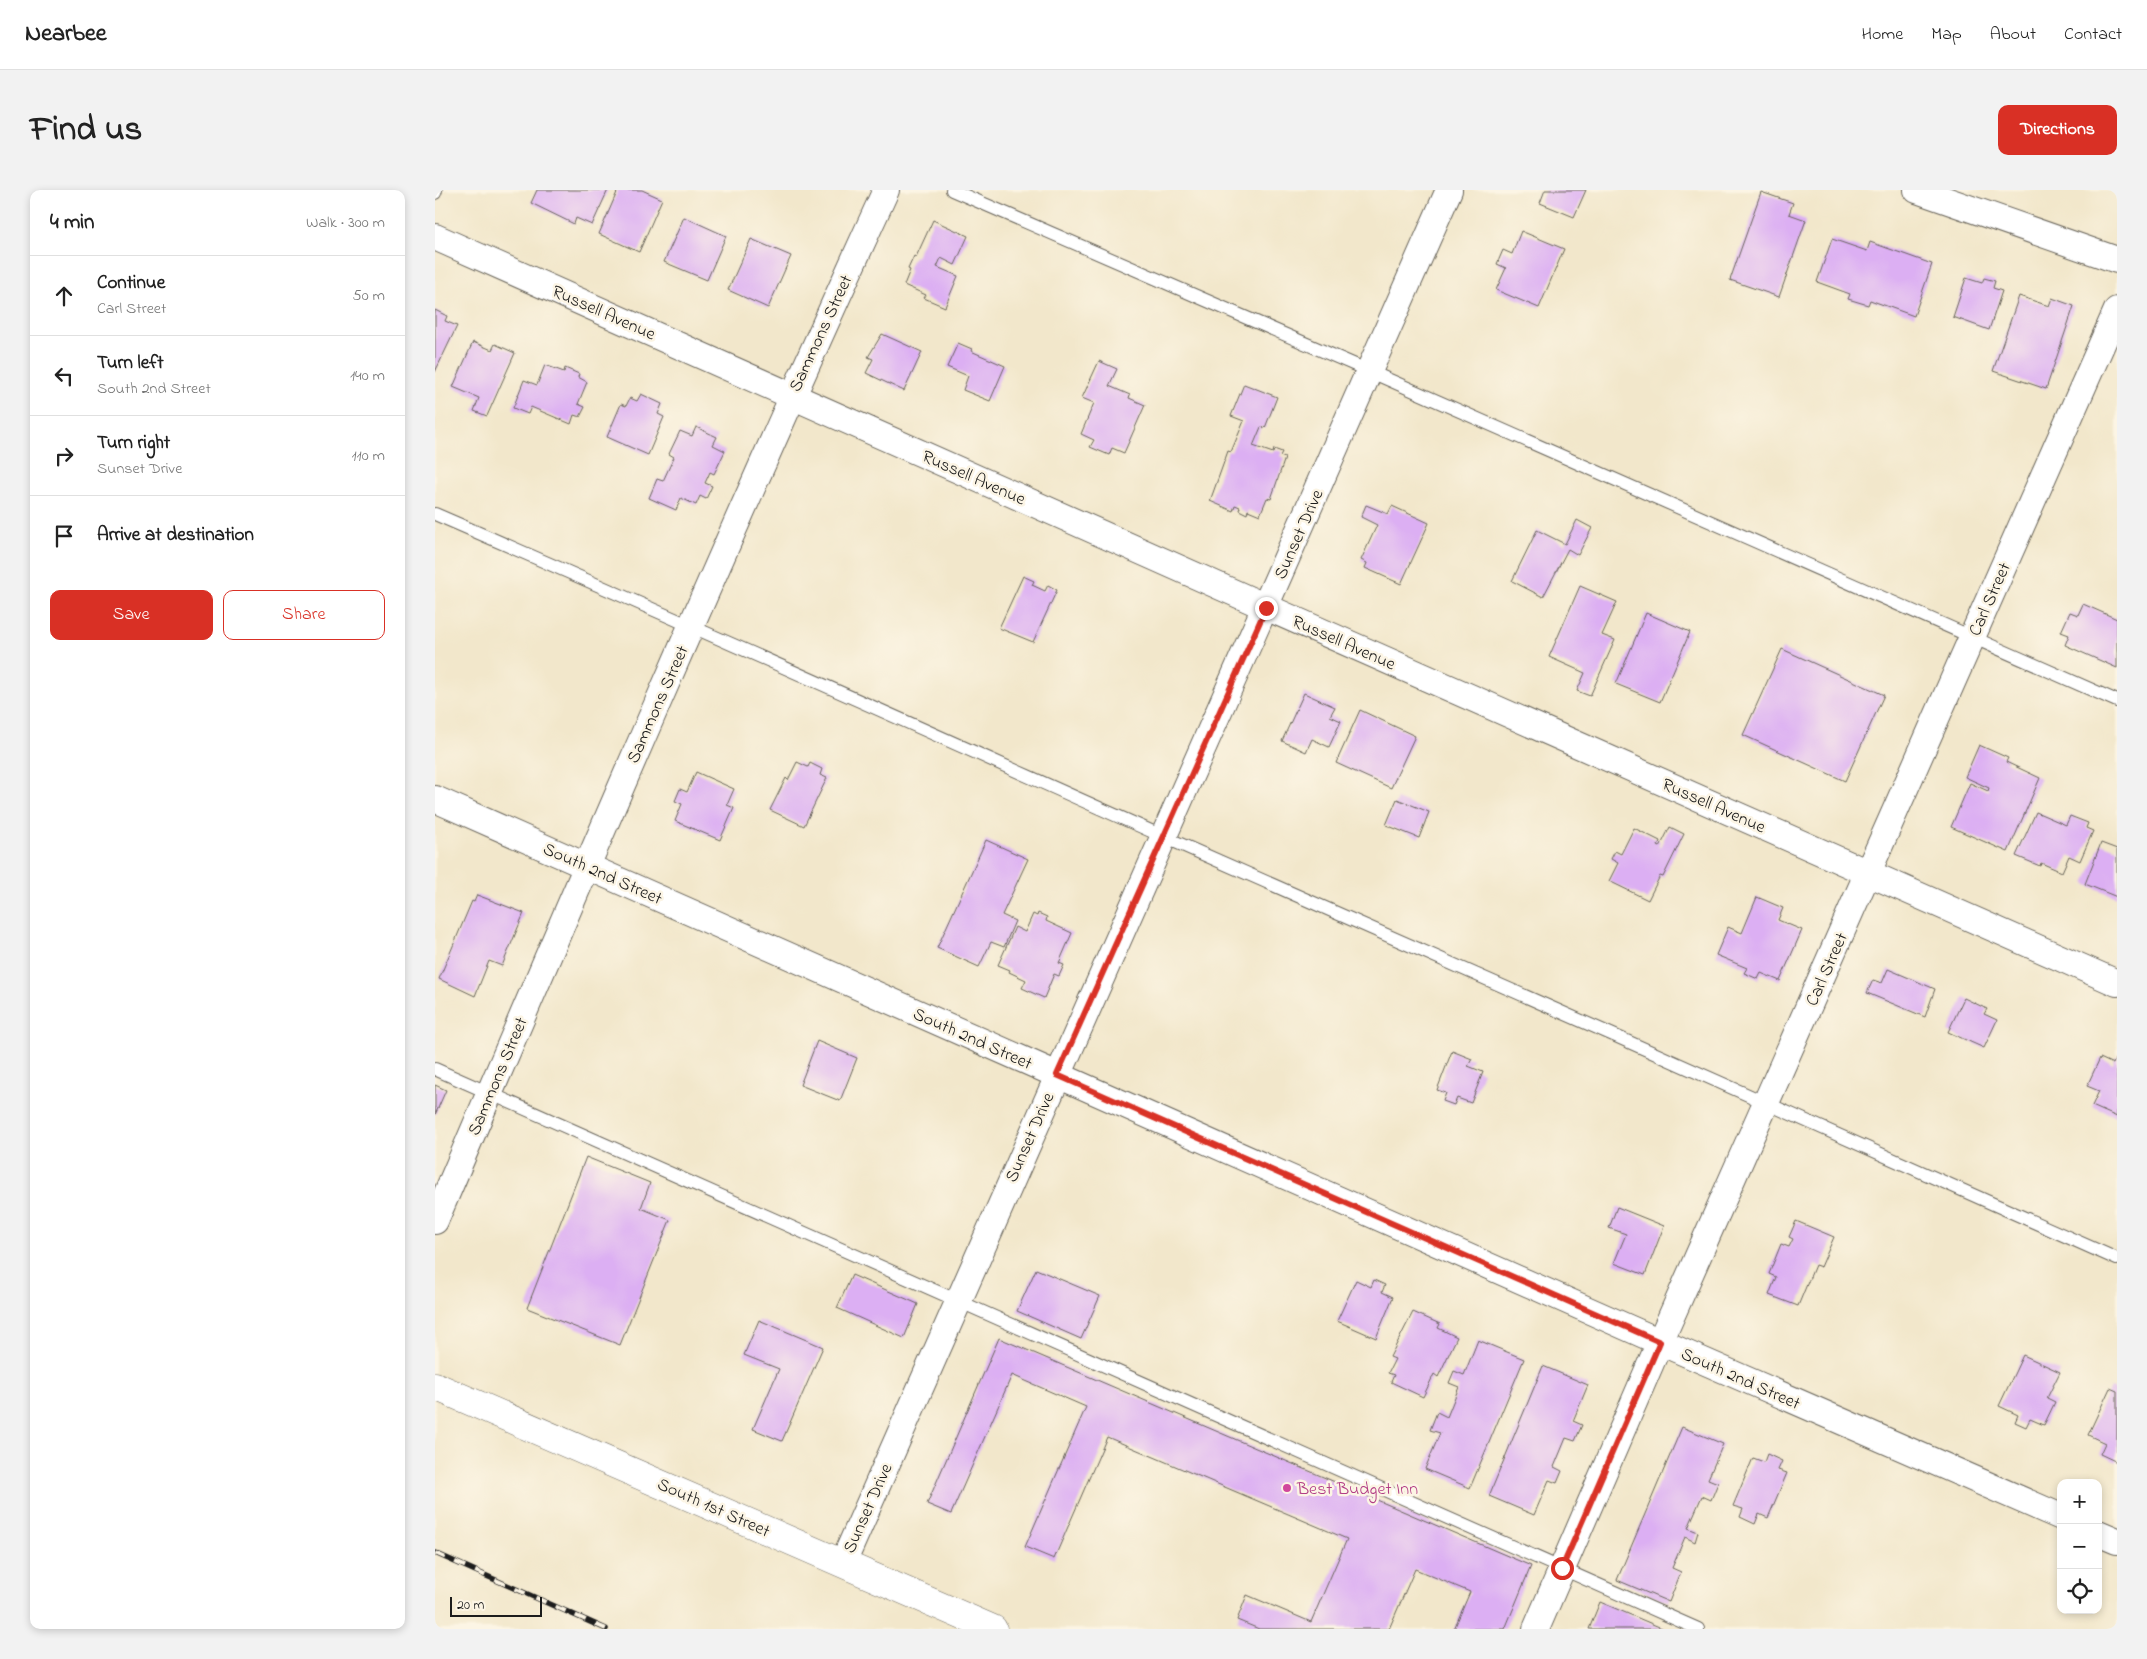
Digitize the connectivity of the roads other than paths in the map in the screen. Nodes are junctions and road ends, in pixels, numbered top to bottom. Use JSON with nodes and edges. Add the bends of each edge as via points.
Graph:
{"nodes":[{"id":1,"x":886,"y":190,"type":"edge"},
{"id":2,"x":952,"y":190,"type":"edge"},
{"id":3,"x":1449,"y":190,"type":"edge"},
{"id":4,"x":1917,"y":190,"type":"edge"},
{"id":5,"x":435,"y":238,"type":"edge"},
{"id":6,"x":2117,"y":260,"type":"edge"},
{"id":7,"x":2117,"y":310,"type":"edge"},
{"id":8,"x":1369,"y":370,"type":"junction"},
{"id":9,"x":792,"y":396,"type":"junction"},
{"id":10,"x":435,"y":514,"type":"edge"},
{"id":11,"x":1266,"y":608,"type":"junction"},
{"id":12,"x":691,"y":625,"type":"junction"},
{"id":13,"x":1972,"y":637,"type":"junction"},
{"id":14,"x":2117,"y":700,"type":"edge"},
{"id":15,"x":435,"y":798,"type":"edge"},
{"id":16,"x":1163,"y":836,"type":"junction"},
{"id":17,"x":586,"y":866,"type":"junction"},
{"id":18,"x":1868,"y":873,"type":"junction"},
{"id":19,"x":2117,"y":983,"type":"edge"},
{"id":20,"x":435,"y":1069,"type":"edge"},
{"id":21,"x":1057,"y":1075,"type":"junction"},
{"id":22,"x":489,"y":1094,"type":"junction"},
{"id":23,"x":1767,"y":1101,"type":"junction"},
{"id":24,"x":435,"y":1221,"type":"edge"},
{"id":25,"x":2117,"y":1259,"type":"edge"},
{"id":26,"x":958,"y":1300,"type":"junction"},
{"id":27,"x":1660,"y":1342,"type":"junction"},
{"id":28,"x":435,"y":1386,"type":"edge"},
{"id":29,"x":2057,"y":1515,"type":"edge"},
{"id":30,"x":2102,"y":1535,"type":"edge"},
{"id":31,"x":2117,"y":1541,"type":"edge"},
{"id":32,"x":843,"y":1563,"type":"junction"},
{"id":33,"x":1562,"y":1568,"type":"junction"},
{"id":34,"x":993,"y":1629,"type":"edge"},
{"id":35,"x":1536,"y":1629,"type":"edge"},
{"id":36,"x":1698,"y":1629,"type":"edge"}],
"edges":[{"from":1,"to":9,"type":"street","name":"Sammons Street"},
{"from":2,"to":8,"type":"lane"},
{"from":3,"to":8,"type":"street","name":"Sunset Drive"},
{"from":4,"to":6,"type":"street"},
{"from":5,"to":9,"type":"street","name":"Russell Avenue"},
{"from":7,"to":13,"type":"street","name":"Carl Street"},
{"from":8,"to":11,"type":"street","name":"Sunset Drive"},
{"from":8,"to":13,"type":"lane"},
{"from":9,"to":11,"type":"street","name":"Russell Avenue"},
{"from":9,"to":12,"type":"street","name":"Sammons Street"},
{"from":10,"to":12,"type":"lane"},
{"from":11,"to":16,"type":"street","name":"Sunset Drive"},
{"from":11,"to":18,"type":"street","name":"Russell Avenue"},
{"from":12,"to":16,"type":"lane"},
{"from":12,"to":17,"type":"street","name":"Sammons Street"},
{"from":13,"to":14,"type":"lane"},
{"from":13,"to":18,"type":"street","name":"Carl Street"},
{"from":15,"to":17,"type":"street","name":"South 2nd Street"},
{"from":16,"to":21,"type":"street","name":"Sunset Drive"},
{"from":16,"to":23,"type":"lane"},
{"from":17,"to":21,"type":"street","name":"South 2nd Street"},
{"from":17,"to":22,"type":"street","name":"Sammons Street"},
{"from":18,"to":19,"type":"street","name":"Russell Avenue"},
{"from":18,"to":23,"type":"street","name":"Carl Street"},
{"from":20,"to":22,"type":"lane"},
{"from":21,"to":26,"type":"street","name":"Sunset Drive"},
{"from":21,"to":27,"type":"street","name":"South 2nd Street"},
{"from":22,"to":24,"type":"street","name":"Sammons Street"},
{"from":22,"to":26,"type":"lane"},
{"from":23,"to":25,"type":"lane"},
{"from":23,"to":27,"type":"street","name":"Carl Street"},
{"from":26,"to":32,"type":"street","name":"Sunset Drive"},
{"from":26,"to":33,"type":"lane"},
{"from":27,"to":29,"type":"street","name":"South 2nd Street"},
{"from":27,"to":33,"type":"street","name":"Carl Street"},
{"from":28,"to":32,"type":"main road","name":"South 1st Street"},
{"from":30,"to":31,"type":"street"},
{"from":32,"to":34,"type":"main road","name":"South 1st Street"},
{"from":33,"to":35,"type":"street","name":"Carl Street"},
{"from":33,"to":36,"type":"lane"}]}
